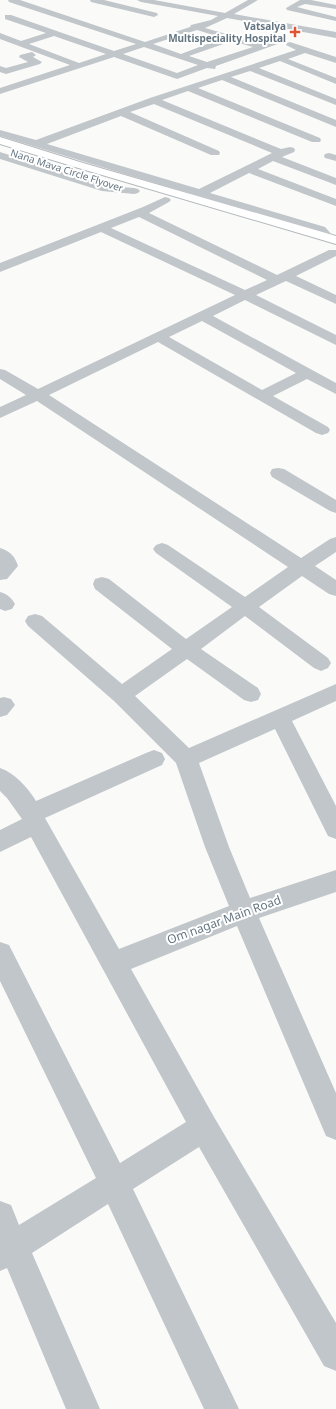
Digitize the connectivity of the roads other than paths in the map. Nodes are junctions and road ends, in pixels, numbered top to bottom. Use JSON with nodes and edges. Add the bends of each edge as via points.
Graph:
{"nodes":[{"id":1,"x":12,"y":0,"type":"edge"},
{"id":2,"x":144,"y":0,"type":"edge"},
{"id":3,"x":254,"y":0,"type":"edge"},
{"id":4,"x":97,"y":1,"type":"edge"},
{"id":5,"x":40,"y":4,"type":"edge"},
{"id":6,"x":85,"y":6,"type":"dead end"},
{"id":7,"x":336,"y":7,"type":"edge"},
{"id":8,"x":134,"y":9,"type":"junction"},
{"id":9,"x":24,"y":10,"type":"junction"},
{"id":10,"x":70,"y":10,"type":"dead end"},
{"id":11,"x":56,"y":14,"type":"junction"},
{"id":12,"x":114,"y":15,"type":"dead end"},
{"id":13,"x":226,"y":15,"type":"junction"},
{"id":14,"x":162,"y":17,"type":"dead end"},
{"id":15,"x":4,"y":19,"type":"edge"},
{"id":16,"x":336,"y":19,"type":"edge"},
{"id":17,"x":100,"y":20,"type":"dead end"},
{"id":18,"x":183,"y":23,"type":"dead end"},
{"id":19,"x":86,"y":24,"type":"junction"},
{"id":20,"x":288,"y":27,"type":"junction"},
{"id":21,"x":336,"y":27,"type":"edge"},
{"id":22,"x":197,"y":28,"type":"junction"},
{"id":23,"x":325,"y":33,"type":"junction"},
{"id":24,"x":52,"y":34,"type":"junction"},
{"id":25,"x":336,"y":35,"type":"edge"},
{"id":26,"x":0,"y":36,"type":"edge"},
{"id":27,"x":232,"y":38,"type":"junction"},
{"id":28,"x":277,"y":39,"type":"junction"},
{"id":29,"x":19,"y":44,"type":"junction"},
{"id":30,"x":148,"y":44,"type":"junction"},
{"id":31,"x":313,"y":44,"type":"dead end"},
{"id":32,"x":260,"y":46,"type":"junction"},
{"id":33,"x":303,"y":50,"type":"junction"},
{"id":34,"x":42,"y":52,"type":"junction"},
{"id":35,"x":12,"y":54,"type":"dead end"},
{"id":36,"x":115,"y":54,"type":"junction"},
{"id":37,"x":182,"y":56,"type":"junction"},
{"id":38,"x":24,"y":57,"type":"junction"},
{"id":39,"x":279,"y":58,"type":"junction"},
{"id":40,"x":336,"y":60,"type":"edge"},
{"id":41,"x":208,"y":65,"type":"junction"},
{"id":42,"x":80,"y":66,"type":"junction"},
{"id":43,"x":250,"y":68,"type":"junction"},
{"id":44,"x":0,"y":69,"type":"edge"},
{"id":45,"x":232,"y":74,"type":"junction"},
{"id":46,"x":222,"y":77,"type":"junction"},
{"id":47,"x":336,"y":81,"type":"edge"},
{"id":48,"x":189,"y":88,"type":"junction"},
{"id":49,"x":0,"y":91,"type":"edge"},
{"id":50,"x":153,"y":100,"type":"junction"},
{"id":51,"x":336,"y":102,"type":"edge"},
{"id":52,"x":121,"y":112,"type":"junction"},
{"id":53,"x":336,"y":124,"type":"edge"},
{"id":54,"x":0,"y":133,"type":"edge"},
{"id":55,"x":311,"y":139,"type":"junction"},
{"id":56,"x":0,"y":140,"type":"edge"},
{"id":57,"x":36,"y":144,"type":"junction"},
{"id":58,"x":216,"y":153,"type":"dead end"},
{"id":59,"x":1,"y":154,"type":"edge"},
{"id":60,"x":336,"y":154,"type":"edge"},
{"id":61,"x":277,"y":155,"type":"junction"},
{"id":62,"x":78,"y":157,"type":"junction"},
{"id":63,"x":336,"y":158,"type":"edge"},
{"id":64,"x":91,"y":168,"type":"junction"},
{"id":65,"x":249,"y":169,"type":"junction"},
{"id":66,"x":336,"y":182,"type":"edge"},
{"id":67,"x":134,"y":191,"type":"junction"},
{"id":68,"x":197,"y":195,"type":"junction"},
{"id":69,"x":165,"y":200,"type":"junction"},
{"id":70,"x":336,"y":203,"type":"edge"},
{"id":71,"x":139,"y":213,"type":"junction"},
{"id":72,"x":101,"y":228,"type":"junction"},
{"id":73,"x":333,"y":246,"type":"edge"},
{"id":74,"x":0,"y":268,"type":"edge"},
{"id":75,"x":281,"y":278,"type":"junction"},
{"id":76,"x":245,"y":296,"type":"junction"},
{"id":77,"x":336,"y":300,"type":"edge"},
{"id":78,"x":203,"y":316,"type":"junction"},
{"id":79,"x":159,"y":337,"type":"junction"},
{"id":80,"x":336,"y":341,"type":"edge"},
{"id":81,"x":0,"y":373,"type":"edge"},
{"id":82,"x":307,"y":373,"type":"junction"},
{"id":83,"x":336,"y":389,"type":"edge"},
{"id":84,"x":38,"y":395,"type":"junction"},
{"id":85,"x":261,"y":396,"type":"junction"},
{"id":86,"x":0,"y":413,"type":"edge"},
{"id":87,"x":322,"y":430,"type":"dead end"},
{"id":88,"x":278,"y":473,"type":"dead end"},
{"id":89,"x":336,"y":507,"type":"edge"},
{"id":90,"x":336,"y":543,"type":"edge"},
{"id":91,"x":162,"y":549,"type":"dead end"},
{"id":92,"x":0,"y":554,"type":"edge"},
{"id":93,"x":301,"y":566,"type":"junction"},
{"id":94,"x":0,"y":574,"type":"edge"},
{"id":95,"x":102,"y":584,"type":"dead end"},
{"id":96,"x":336,"y":589,"type":"edge"},
{"id":97,"x":246,"y":607,"type":"junction"},
{"id":98,"x":35,"y":621,"type":"dead end"},
{"id":99,"x":187,"y":650,"type":"junction"},
{"id":100,"x":321,"y":663,"type":"dead end"},
{"id":101,"x":336,"y":692,"type":"edge"},
{"id":102,"x":251,"y":694,"type":"dead end"},
{"id":103,"x":121,"y":695,"type":"junction"},
{"id":104,"x":280,"y":717,"type":"junction"},
{"id":105,"x":154,"y":759,"type":"dead end"},
{"id":106,"x":186,"y":759,"type":"junction"},
{"id":107,"x":0,"y":777,"type":"edge"},
{"id":108,"x":34,"y":819,"type":"junction"},
{"id":109,"x":336,"y":829,"type":"edge"},
{"id":110,"x":0,"y":842,"type":"edge"},
{"id":111,"x":336,"y":881,"type":"edge"},
{"id":112,"x":243,"y":911,"type":"junction"},
{"id":113,"x":0,"y":954,"type":"edge"},
{"id":114,"x":114,"y":964,"type":"junction"},
{"id":115,"x":204,"y":1126,"type":"junction"},
{"id":116,"x":336,"y":1126,"type":"edge"},
{"id":117,"x":114,"y":1183,"type":"junction"},
{"id":118,"x":0,"y":1216,"type":"edge"},
{"id":119,"x":6,"y":1251,"type":"edge"},
{"id":120,"x":336,"y":1354,"type":"edge"},
{"id":121,"x":83,"y":1409,"type":"edge"},
{"id":122,"x":222,"y":1409,"type":"edge"}],
"edges":[{"from":1,"to":9,"type":"street"},
{"from":2,"to":13,"type":"street"},
{"from":3,"to":13,"type":"street"},
{"from":4,"to":6,"type":"street"},
{"from":4,"to":8,"type":"street"},
{"from":5,"to":9,"type":"street"},
{"from":5,"to":11,"type":"street"},
{"from":7,"to":16,"type":"street","via":[[304,1],[290,8]]},
{"from":8,"to":12,"type":"street"},
{"from":8,"to":14,"type":"street"},
{"from":9,"to":15,"type":"street"},
{"from":10,"to":11,"type":"street"},
{"from":11,"to":19,"type":"street"},
{"from":13,"to":20,"type":"street"},
{"from":13,"to":22,"type":"street"},
{"from":15,"to":24,"type":"street"},
{"from":17,"to":19,"type":"street"},
{"from":18,"to":22,"type":"street"},
{"from":19,"to":24,"type":"street"},
{"from":19,"to":30,"type":"street"},
{"from":20,"to":23,"type":"street"},
{"from":20,"to":28,"type":"street","via":[[274,36]]},
{"from":21,"to":23,"type":"street"},
{"from":22,"to":27,"type":"street"},
{"from":22,"to":30,"type":"street"},
{"from":23,"to":25,"type":"street"},
{"from":24,"to":29,"type":"street"},
{"from":24,"to":36,"type":"street"},
{"from":26,"to":29,"type":"street"},
{"from":27,"to":32,"type":"street"},
{"from":27,"to":37,"type":"street"},
{"from":28,"to":31,"type":"street"},
{"from":28,"to":32,"type":"street"},
{"from":28,"to":33,"type":"street"},
{"from":29,"to":34,"type":"street"},
{"from":30,"to":36,"type":"street"},
{"from":30,"to":37,"type":"street"},
{"from":32,"to":41,"type":"street"},
{"from":33,"to":39,"type":"street"},
{"from":33,"to":40,"type":"street"},
{"from":34,"to":38,"type":"street"},
{"from":34,"to":42,"type":"street"},
{"from":35,"to":38,"type":"street"},
{"from":36,"to":41,"type":"street","via":[[177,76]]},
{"from":36,"to":42,"type":"street"},
{"from":37,"to":41,"type":"street"},
{"from":38,"to":44,"type":"street","via":[[37,62],[6,71]]},
{"from":39,"to":43,"type":"street"},
{"from":39,"to":47,"type":"street"},
{"from":41,"to":45,"type":"street"},
{"from":42,"to":49,"type":"street"},
{"from":43,"to":45,"type":"street"},
{"from":43,"to":51,"type":"street"},
{"from":45,"to":46,"type":"street"},
{"from":46,"to":48,"type":"street"},
{"from":46,"to":53,"type":"street"},
{"from":48,"to":50,"type":"street"},
{"from":48,"to":55,"type":"street"},
{"from":50,"to":52,"type":"street"},
{"from":50,"to":61,"type":"street"},
{"from":52,"to":57,"type":"street"},
{"from":52,"to":58,"type":"street"},
{"from":53,"to":55,"type":"street"},
{"from":54,"to":57,"type":"street"},
{"from":55,"to":61,"type":"street"},
{"from":56,"to":64,"type":"highway","name":"Nana Mava Circle Flyover"},
{"from":57,"to":62,"type":"street"},
{"from":59,"to":67,"type":"highway","name":"Nana Mava Circle Flyover","via":[[45,163]]},
{"from":59,"to":67,"type":"street","via":[[106,189]]},
{"from":60,"to":63,"type":"street","via":[[329,156]]},
{"from":61,"to":65,"type":"street"},
{"from":61,"to":66,"type":"street"},
{"from":62,"to":64,"type":"highway"},
{"from":62,"to":68,"type":"street"},
{"from":64,"to":68,"type":"highway","name":"Nana Mava Circle Flyover"},
{"from":65,"to":68,"type":"street"},
{"from":65,"to":70,"type":"street"},
{"from":67,"to":69,"type":"highway","name":"Nana Mava Circle Flyover"},
{"from":68,"to":73,"type":"highway","name":"Nana Mava Circle Flyover"},
{"from":69,"to":71,"type":"street"},
{"from":69,"to":73,"type":"highway","name":"Nana Mava Circle Flyover"},
{"from":71,"to":72,"type":"street"},
{"from":71,"to":75,"type":"street"},
{"from":72,"to":74,"type":"street"},
{"from":72,"to":76,"type":"street"},
{"from":73,"to":75,"type":"street"},
{"from":75,"to":76,"type":"street"},
{"from":75,"to":77,"type":"street"},
{"from":76,"to":78,"type":"street"},
{"from":76,"to":80,"type":"street"},
{"from":78,"to":79,"type":"street"},
{"from":78,"to":82,"type":"street"},
{"from":79,"to":84,"type":"street"},
{"from":79,"to":85,"type":"street"},
{"from":81,"to":84,"type":"street"},
{"from":82,"to":83,"type":"street"},
{"from":82,"to":85,"type":"street"},
{"from":84,"to":86,"type":"street"},
{"from":84,"to":93,"type":"street"},
{"from":85,"to":87,"type":"street"},
{"from":88,"to":89,"type":"street"},
{"from":90,"to":93,"type":"street"},
{"from":91,"to":97,"type":"street"},
{"from":92,"to":94,"type":"street","via":[[8,560],[9,566]]},
{"from":93,"to":96,"type":"street"},
{"from":93,"to":97,"type":"street"},
{"from":95,"to":99,"type":"street"},
{"from":97,"to":99,"type":"street"},
{"from":97,"to":100,"type":"street"},
{"from":98,"to":103,"type":"street"},
{"from":99,"to":102,"type":"street"},
{"from":99,"to":103,"type":"street"},
{"from":101,"to":104,"type":"street"},
{"from":103,"to":106,"type":"street"},
{"from":104,"to":106,"type":"street"},
{"from":104,"to":109,"type":"street"},
{"from":105,"to":108,"type":"street"},
{"from":106,"to":112,"type":"street"},
{"from":107,"to":108,"type":"street","via":[[15,791]]},
{"from":108,"to":110,"type":"street"},
{"from":108,"to":114,"type":"street"},
{"from":111,"to":112,"type":"street","name":"Om nagar Main Road"},
{"from":112,"to":114,"type":"street","name":"Om nagar Main Road","via":[[147,948]]},
{"from":112,"to":116,"type":"street"},
{"from":113,"to":117,"type":"street"},
{"from":114,"to":115,"type":"street"},
{"from":115,"to":117,"type":"street"},
{"from":115,"to":120,"type":"street"},
{"from":117,"to":119,"type":"street"},
{"from":117,"to":122,"type":"street"},
{"from":118,"to":119,"type":"street"},
{"from":119,"to":121,"type":"street"}]}
